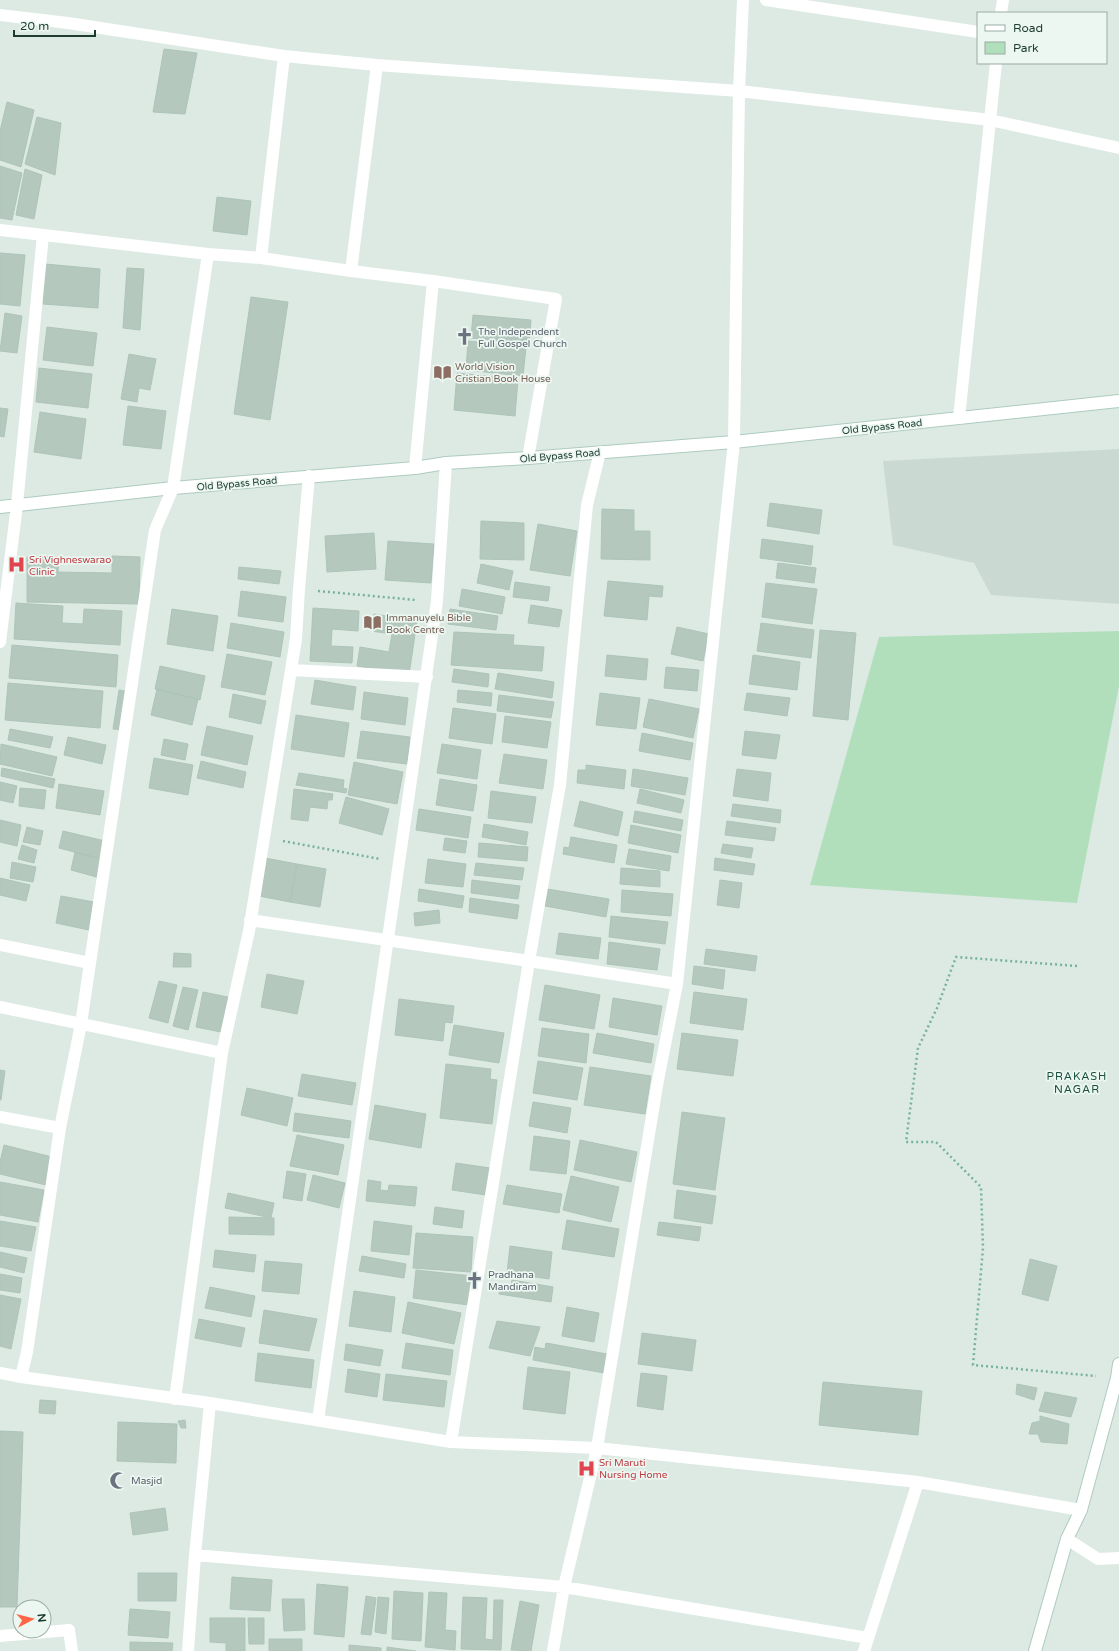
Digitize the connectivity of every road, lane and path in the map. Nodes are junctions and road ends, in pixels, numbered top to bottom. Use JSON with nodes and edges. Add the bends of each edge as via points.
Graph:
{"nodes":[{"id":1,"x":743,"y":0,"type":"edge"},
{"id":2,"x":766,"y":0,"type":"edge"},
{"id":3,"x":1003,"y":0,"type":"edge"},
{"id":4,"x":1002,"y":12,"type":"edge"},
{"id":5,"x":0,"y":15,"type":"edge"},
{"id":6,"x":977,"y":32,"type":"edge"},
{"id":7,"x":284,"y":56,"type":"junction"},
{"id":8,"x":996,"y":64,"type":"edge"},
{"id":9,"x":377,"y":65,"type":"junction"},
{"id":10,"x":739,"y":90,"type":"junction"},
{"id":11,"x":990,"y":120,"type":"junction"},
{"id":12,"x":1119,"y":148,"type":"edge"},
{"id":13,"x":0,"y":230,"type":"edge"},
{"id":14,"x":43,"y":235,"type":"junction"},
{"id":15,"x":208,"y":254,"type":"junction"},
{"id":16,"x":261,"y":258,"type":"junction"},
{"id":17,"x":351,"y":271,"type":"junction"},
{"id":18,"x":433,"y":281,"type":"junction"},
{"id":19,"x":1119,"y":401,"type":"edge"},
{"id":20,"x":959,"y":418,"type":"junction"},
{"id":21,"x":734,"y":442,"type":"junction"},
{"id":22,"x":600,"y":452,"type":"junction"},
{"id":23,"x":528,"y":458,"type":"junction"},
{"id":24,"x":446,"y":463,"type":"junction"},
{"id":25,"x":415,"y":468,"type":"junction"},
{"id":26,"x":309,"y":476,"type":"junction"},
{"id":27,"x":173,"y":488,"type":"junction"},
{"id":28,"x":17,"y":504,"type":"junction"},
{"id":29,"x":0,"y":507,"type":"edge"},
{"id":30,"x":299,"y":589,"type":"junction"},
{"id":31,"x":437,"y":602,"type":"junction"},
{"id":32,"x":0,"y":642,"type":"edge"},
{"id":33,"x":291,"y":670,"type":"junction"},
{"id":34,"x":426,"y":677,"type":"junction"},
{"id":35,"x":263,"y":838,"type":"junction"},
{"id":36,"x":387,"y":860,"type":"dead end"},
{"id":37,"x":250,"y":920,"type":"junction"},
{"id":38,"x":387,"y":941,"type":"junction"},
{"id":39,"x":0,"y":945,"type":"edge"},
{"id":40,"x":529,"y":961,"type":"junction"},
{"id":41,"x":90,"y":963,"type":"junction"},
{"id":42,"x":1078,"y":966,"type":"dead end"},
{"id":43,"x":677,"y":984,"type":"junction"},
{"id":44,"x":0,"y":1007,"type":"edge"},
{"id":45,"x":81,"y":1024,"type":"junction"},
{"id":46,"x":222,"y":1053,"type":"junction"},
{"id":47,"x":0,"y":1117,"type":"edge"},
{"id":48,"x":60,"y":1128,"type":"junction"},
{"id":49,"x":1119,"y":1364,"type":"edge"},
{"id":50,"x":0,"y":1372,"type":"edge"},
{"id":51,"x":21,"y":1377,"type":"junction"},
{"id":52,"x":1117,"y":1378,"type":"junction"},
{"id":53,"x":175,"y":1399,"type":"junction"},
{"id":54,"x":210,"y":1403,"type":"junction"},
{"id":55,"x":318,"y":1420,"type":"junction"},
{"id":56,"x":451,"y":1442,"type":"junction"},
{"id":57,"x":597,"y":1448,"type":"junction"},
{"id":58,"x":918,"y":1482,"type":"junction"},
{"id":59,"x":1081,"y":1510,"type":"junction"},
{"id":60,"x":1067,"y":1539,"type":"junction"},
{"id":61,"x":195,"y":1555,"type":"junction"},
{"id":62,"x":1119,"y":1558,"type":"edge"},
{"id":63,"x":564,"y":1587,"type":"junction"},
{"id":64,"x":0,"y":1636,"type":"edge"},
{"id":65,"x":868,"y":1638,"type":"junction"},
{"id":66,"x":72,"y":1651,"type":"edge"},
{"id":67,"x":188,"y":1651,"type":"edge"},
{"id":68,"x":553,"y":1651,"type":"edge"},
{"id":69,"x":864,"y":1651,"type":"edge"},
{"id":70,"x":1035,"y":1651,"type":"edge"}],
"edges":[{"from":1,"to":10,"type":"street"},
{"from":2,"to":6,"type":"street"},
{"from":3,"to":4,"type":"street"},
{"from":5,"to":7,"type":"street"},
{"from":7,"to":9,"type":"street"},
{"from":7,"to":16,"type":"street"},
{"from":8,"to":11,"type":"street"},
{"from":9,"to":10,"type":"street"},
{"from":9,"to":17,"type":"street"},
{"from":10,"to":11,"type":"street"},
{"from":10,"to":21,"type":"street"},
{"from":11,"to":12,"type":"street"},
{"from":11,"to":20,"type":"street"},
{"from":13,"to":14,"type":"street"},
{"from":14,"to":15,"type":"street"},
{"from":14,"to":28,"type":"street"},
{"from":15,"to":16,"type":"street"},
{"from":15,"to":27,"type":"street"},
{"from":16,"to":17,"type":"street"},
{"from":17,"to":18,"type":"street"},
{"from":18,"to":23,"type":"street","via":[[556,299]]},
{"from":18,"to":25,"type":"street"},
{"from":19,"to":20,"type":"street","name":"Old Bypass Road"},
{"from":20,"to":21,"type":"street","name":"Old Bypass Road"},
{"from":21,"to":22,"type":"street","name":"Old Bypass Road"},
{"from":21,"to":43,"type":"street"},
{"from":22,"to":23,"type":"street","name":"Old Bypass Road"},
{"from":22,"to":40,"type":"street","via":[[587,505],[560,785]]},
{"from":23,"to":24,"type":"street","name":"Old Bypass Road"},
{"from":24,"to":25,"type":"street","name":"Old Bypass Road"},
{"from":24,"to":31,"type":"street"},
{"from":25,"to":26,"type":"street","name":"Old Bypass Road"},
{"from":26,"to":27,"type":"street","name":"Old Bypass Road"},
{"from":26,"to":30,"type":"street"},
{"from":27,"to":28,"type":"street","name":"Old Bypass Road"},
{"from":27,"to":41,"type":"street","via":[[155,530]]},
{"from":28,"to":29,"type":"street","name":"Old Bypass Road"},
{"from":28,"to":32,"type":"street"},
{"from":30,"to":31,"type":"path"},
{"from":30,"to":33,"type":"street"},
{"from":31,"to":34,"type":"street"},
{"from":33,"to":34,"type":"street"},
{"from":33,"to":35,"type":"street"},
{"from":34,"to":38,"type":"street"},
{"from":35,"to":36,"type":"path"},
{"from":35,"to":37,"type":"street"},
{"from":37,"to":38,"type":"street"},
{"from":37,"to":46,"type":"street"},
{"from":38,"to":40,"type":"street"},
{"from":38,"to":55,"type":"street"},
{"from":39,"to":41,"type":"street"},
{"from":40,"to":43,"type":"street"},
{"from":40,"to":56,"type":"street"},
{"from":41,"to":45,"type":"street"},
{"from":42,"to":52,"type":"path","via":[[956,957],[937,1008],[918,1048],[906,1142],[936,1142],[981,1187],[983,1248],[973,1365]]},
{"from":43,"to":57,"type":"street","via":[[658,1080]]},
{"from":44,"to":45,"type":"street"},
{"from":45,"to":46,"type":"street"},
{"from":45,"to":48,"type":"street"},
{"from":46,"to":53,"type":"street"},
{"from":47,"to":48,"type":"street"},
{"from":48,"to":51,"type":"street","via":[[27,1352]]},
{"from":49,"to":52,"type":"street"},
{"from":50,"to":51,"type":"street"},
{"from":51,"to":53,"type":"street"},
{"from":52,"to":59,"type":"street"},
{"from":53,"to":54,"type":"street"},
{"from":54,"to":55,"type":"street"},
{"from":54,"to":61,"type":"street"},
{"from":55,"to":56,"type":"street"},
{"from":56,"to":57,"type":"street"},
{"from":57,"to":58,"type":"street"},
{"from":57,"to":63,"type":"street"},
{"from":58,"to":59,"type":"street"},
{"from":58,"to":65,"type":"street"},
{"from":59,"to":60,"type":"street"},
{"from":60,"to":62,"type":"street","via":[[1098,1559]]},
{"from":60,"to":70,"type":"street"},
{"from":61,"to":63,"type":"street"},
{"from":61,"to":67,"type":"street"},
{"from":63,"to":65,"type":"street"},
{"from":63,"to":68,"type":"street"},
{"from":64,"to":66,"type":"street","via":[[69,1630]]},
{"from":65,"to":69,"type":"street"}]}
